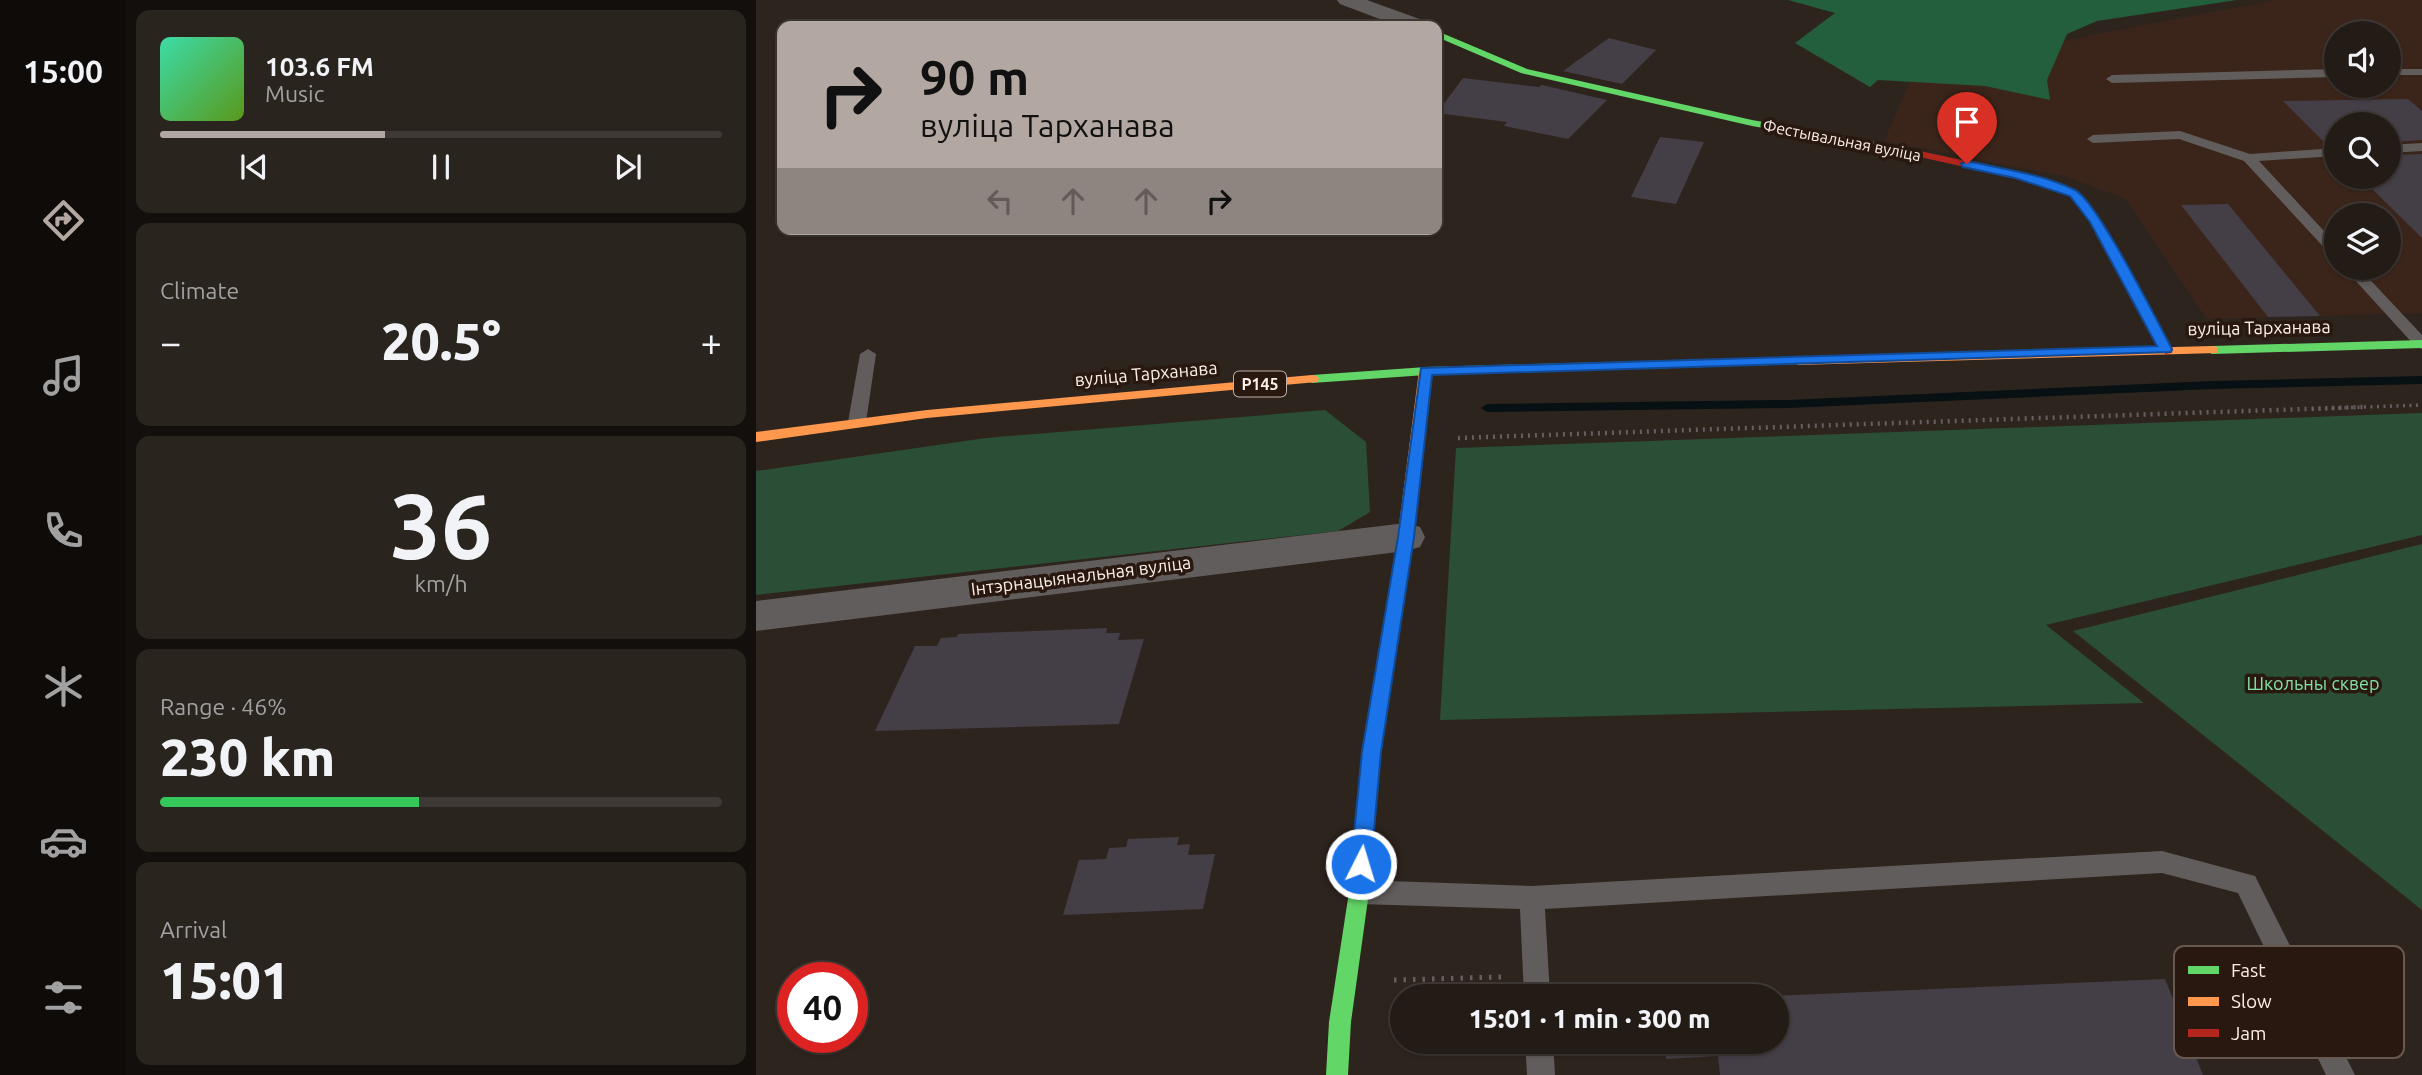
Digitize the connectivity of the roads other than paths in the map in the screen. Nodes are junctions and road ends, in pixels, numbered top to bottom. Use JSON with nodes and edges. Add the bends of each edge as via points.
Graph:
{"nodes":[{"id":1,"x":1347,"y":0,"type":"edge"},
{"id":2,"x":1404,"y":21,"type":"edge"},
{"id":3,"x":1442,"y":36,"type":"edge"},
{"id":4,"x":2401,"y":72,"type":"edge"},
{"id":5,"x":2422,"y":72,"type":"edge"},
{"id":6,"x":2324,"y":74,"type":"edge"},
{"id":7,"x":2112,"y":79,"type":"dead end"},
{"id":8,"x":2093,"y":139,"type":"dead end"},
{"id":9,"x":2422,"y":147,"type":"edge"},
{"id":10,"x":2401,"y":148,"type":"edge"},
{"id":11,"x":2324,"y":153,"type":"edge"},
{"id":12,"x":2249,"y":158,"type":"junction"},
{"id":13,"x":2324,"y":239,"type":"edge"},
{"id":14,"x":2362,"y":280,"type":"edge"},
{"id":15,"x":2422,"y":344,"type":"edge"},
{"id":16,"x":2166,"y":349,"type":"junction"},
{"id":17,"x":868,"y":354,"type":"dead end"},
{"id":18,"x":1426,"y":371,"type":"junction"},
{"id":19,"x":857,"y":422,"type":"junction"},
{"id":20,"x":756,"y":437,"type":"edge"},
{"id":21,"x":1406,"y":537,"type":"junction"},
{"id":22,"x":756,"y":615,"type":"edge"},
{"id":23,"x":1359,"y":892,"type":"junction"},
{"id":24,"x":1532,"y":898,"type":"junction"},
{"id":25,"x":2277,"y":946,"type":"edge"},
{"id":26,"x":1537,"y":984,"type":"edge"},
{"id":27,"x":1540,"y":1054,"type":"edge"},
{"id":28,"x":2333,"y":1058,"type":"edge"},
{"id":29,"x":1337,"y":1075,"type":"edge"},
{"id":30,"x":1541,"y":1075,"type":"edge"},
{"id":31,"x":2341,"y":1075,"type":"edge"}],
"edges":[{"from":1,"to":2,"type":"street"},
{"from":3,"to":16,"type":"street","name":"Фестывальная вуліца","via":[[1524,71],[1752,123],[2018,175],[2074,194],[2095,220]]},
{"from":4,"to":5,"type":"lane"},
{"from":6,"to":7,"type":"lane"},
{"from":8,"to":12,"type":"lane","via":[[2180,135]]},
{"from":9,"to":10,"type":"lane"},
{"from":11,"to":12,"type":"lane"},
{"from":12,"to":13,"type":"lane"},
{"from":14,"to":15,"type":"lane"},
{"from":15,"to":16,"type":"street","name":"вуліца Тарханава","number":"Р145"},
{"from":16,"to":18,"type":"street","name":"вуліца Тарханава","number":"Р145"},
{"from":17,"to":19,"type":"lane"},
{"from":18,"to":19,"type":"street","name":"вуліца Тарханава","number":"Р145"},
{"from":18,"to":21,"type":"street"},
{"from":19,"to":20,"type":"street","name":"вуліца Тарханава","number":"Р145"},
{"from":21,"to":22,"type":"street","name":"Інтэрнацыянальная вуліца"},
{"from":21,"to":23,"type":"street","via":[[1372,752]]},
{"from":23,"to":24,"type":"lane"},
{"from":23,"to":29,"type":"street"},
{"from":24,"to":25,"type":"lane","via":[[2162,862],[2246,884]]},
{"from":24,"to":26,"type":"lane"},
{"from":27,"to":30,"type":"lane"},
{"from":28,"to":31,"type":"lane"}]}
